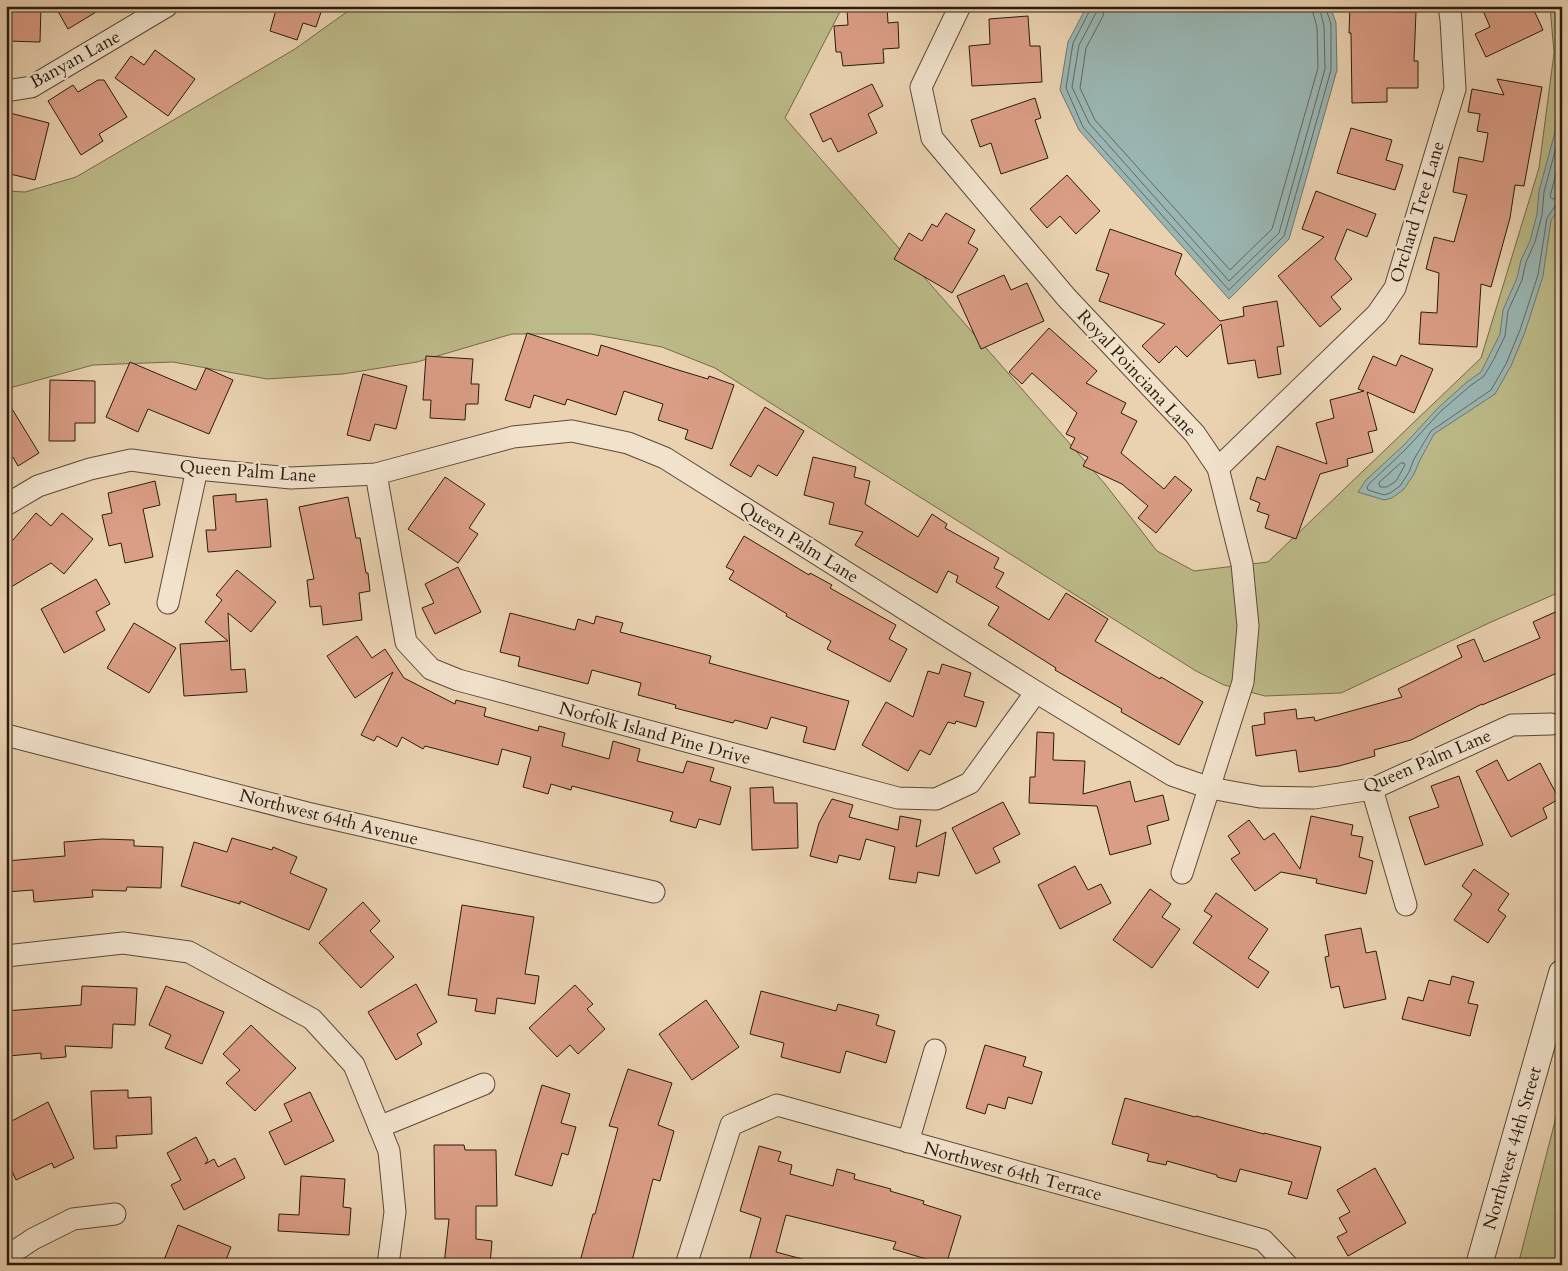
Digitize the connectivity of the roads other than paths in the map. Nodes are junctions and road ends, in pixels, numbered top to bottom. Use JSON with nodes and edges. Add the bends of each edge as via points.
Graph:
{"nodes":[{"id":1,"x":167,"y":6,"type":"edge"},
{"id":2,"x":960,"y":6,"type":"edge"},
{"id":3,"x":1449,"y":6,"type":"edge"},
{"id":4,"x":6,"y":91,"type":"edge"},
{"id":5,"x":1218,"y":468,"type":"junction"},
{"id":6,"x":197,"y":469,"type":"junction"},
{"id":7,"x":376,"y":474,"type":"junction"},
{"id":8,"x":6,"y":505,"type":"edge"},
{"id":9,"x":168,"y":603,"type":"dead end"},
{"id":10,"x":1036,"y":692,"type":"junction"},
{"id":11,"x":1551,"y":724,"type":"dead end"},
{"id":12,"x":6,"y":735,"type":"edge"},
{"id":13,"x":1210,"y":788,"type":"junction"},
{"id":14,"x":1372,"y":789,"type":"junction"},
{"id":15,"x":1182,"y":873,"type":"dead end"},
{"id":16,"x":654,"y":892,"type":"dead end"},
{"id":17,"x":1406,"y":906,"type":"dead end"},
{"id":18,"x":6,"y":956,"type":"edge"},
{"id":19,"x":1562,"y":973,"type":"edge"},
{"id":20,"x":936,"y":1050,"type":"dead end"},
{"id":21,"x":484,"y":1084,"type":"dead end"},
{"id":22,"x":379,"y":1127,"type":"junction"},
{"id":23,"x":908,"y":1142,"type":"junction"},
{"id":24,"x":115,"y":1214,"type":"dead end"},
{"id":25,"x":6,"y":1256,"type":"edge"},
{"id":26,"x":388,"y":1265,"type":"edge"},
{"id":27,"x":686,"y":1265,"type":"edge"},
{"id":28,"x":1288,"y":1265,"type":"edge"},
{"id":29,"x":1479,"y":1265,"type":"edge"}],
"edges":[{"from":1,"to":4,"type":"street","name":"Banyan Lane","via":[[31,87]]},
{"from":2,"to":5,"type":"street","name":"Royal Poinciana Lane","via":[[921,87],[932,138],[1066,297],[1195,434]]},
{"from":3,"to":5,"type":"street","name":"Orchard Tree Lane","via":[[1455,89],[1395,288],[1377,314]]},
{"from":5,"to":13,"type":"street","name":"Royal Poinciana Lane","via":[[1242,564],[1248,626],[1243,682]]},
{"from":6,"to":7,"type":"street","name":"Queen Palm Lane","via":[[291,478]]},
{"from":6,"to":8,"type":"street","name":"Queen Palm Lane","via":[[131,460],[38,486]]},
{"from":6,"to":9,"type":"street"},
{"from":7,"to":10,"type":"street","name":"Queen Palm Lane","via":[[513,437],[572,431],[628,443],[670,461]]},
{"from":7,"to":10,"type":"street","name":"Norfolk Island Pine Drive","via":[[406,642],[431,669],[458,680],[898,798],[936,800],[970,782]]},
{"from":10,"to":13,"type":"street","name":"Queen Palm Lane","via":[[1172,775]]},
{"from":11,"to":14,"type":"street","name":"Queen Palm Lane","via":[[1512,725]]},
{"from":12,"to":16,"type":"street","name":"Northwest 64th Avenue","via":[[307,812]]},
{"from":13,"to":14,"type":"street","name":"Queen Palm Lane","via":[[1260,797],[1314,798]]},
{"from":13,"to":15,"type":"street","name":"Royal Poinciana Lane"},
{"from":14,"to":17,"type":"street"},
{"from":18,"to":22,"type":"street","via":[[122,943],[189,952],[312,1019],[354,1065]]},
{"from":19,"to":29,"type":"street","name":"Northwest 44th Street"},
{"from":20,"to":23,"type":"street"},
{"from":21,"to":22,"type":"street"},
{"from":22,"to":26,"type":"street","via":[[389,1151],[395,1212]]},
{"from":23,"to":27,"type":"street","name":"Northwest 64th Terrace","via":[[777,1105],[731,1125]]},
{"from":23,"to":28,"type":"street","name":"Northwest 64th Terrace","via":[[1263,1240]]},
{"from":24,"to":25,"type":"street","via":[[73,1219]]}]}
